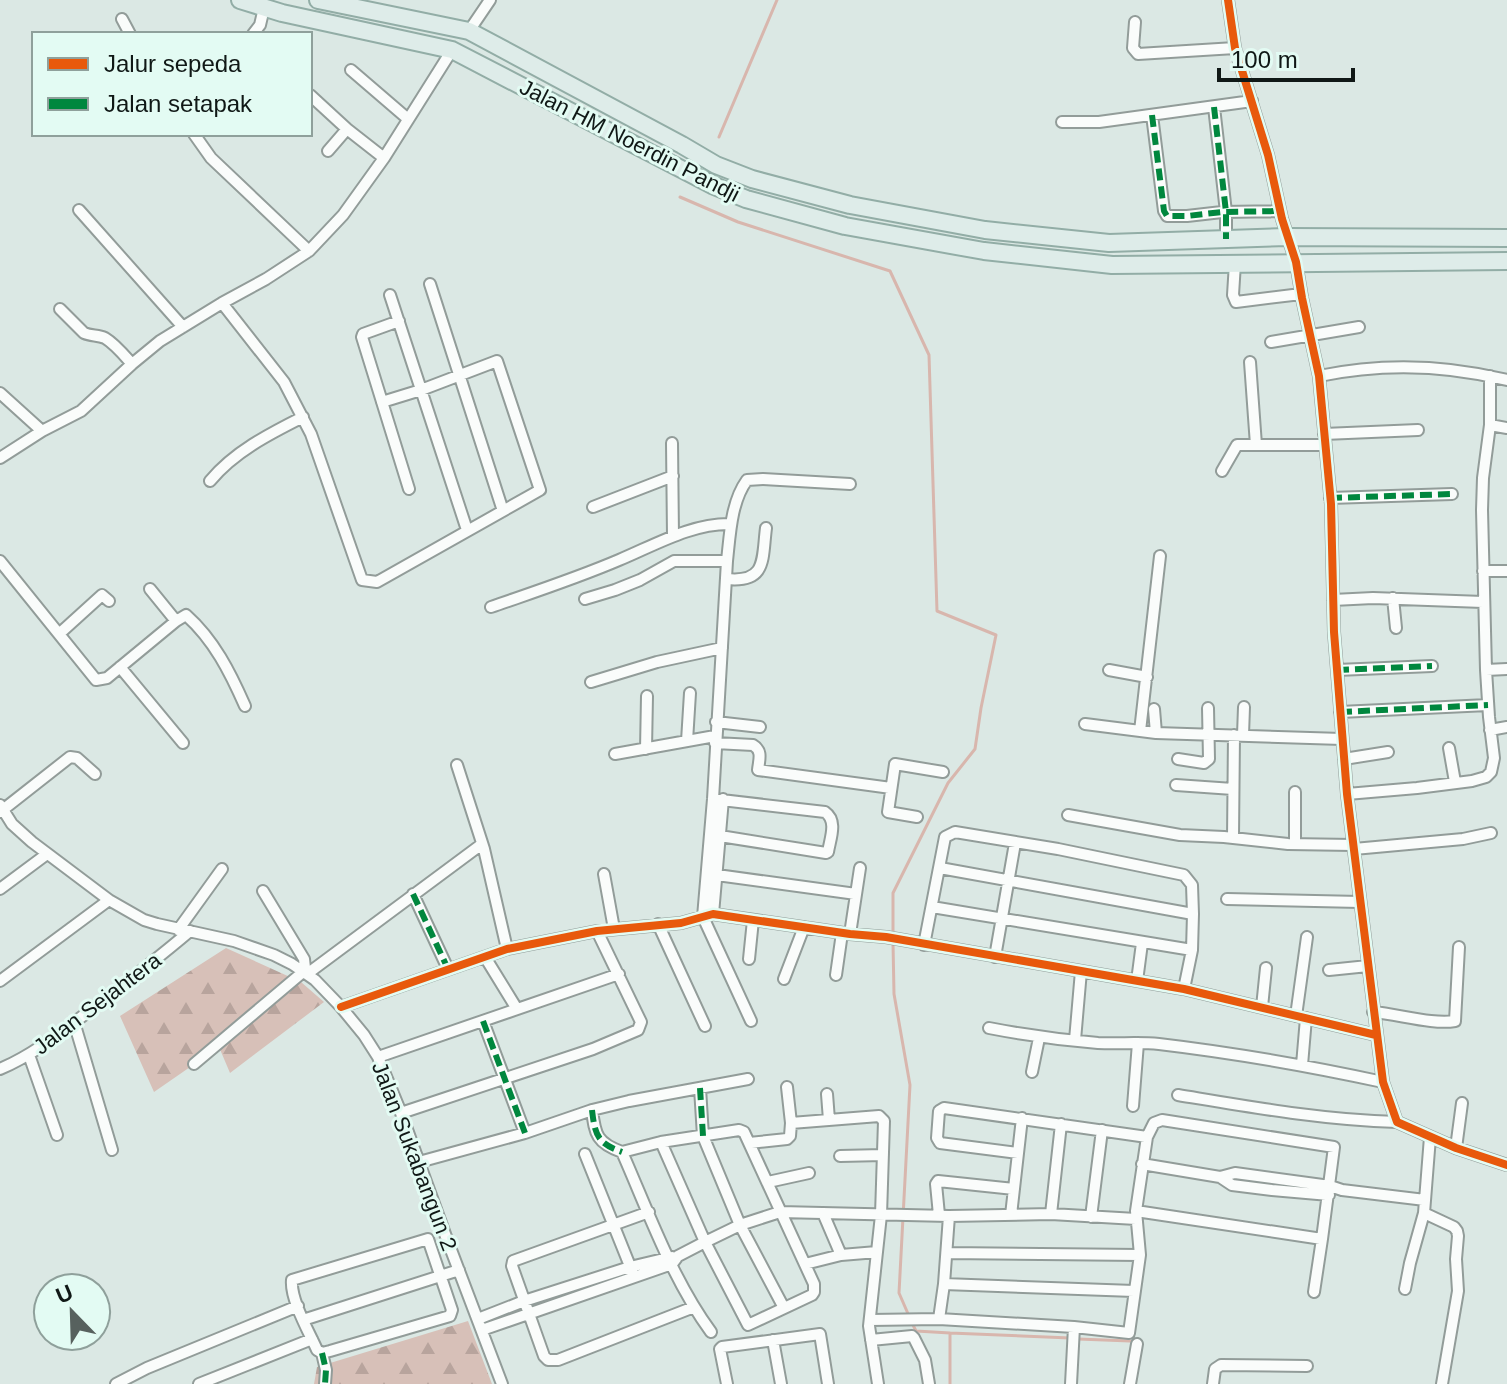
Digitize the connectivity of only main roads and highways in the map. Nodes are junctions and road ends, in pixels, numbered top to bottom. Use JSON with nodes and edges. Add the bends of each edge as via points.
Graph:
{"nodes":[{"id":1,"x":240,"y":0,"type":"edge"},
{"id":2,"x":318,"y":0,"type":"edge"},
{"id":3,"x":1507,"y":238,"type":"edge"},
{"id":4,"x":1507,"y":261,"type":"edge"}],
"edges":[{"from":1,"to":4,"type":"main road","name":"Jalan HM Noerdin Pandji","via":[[452,50],[673,167],[746,199],[845,226],[984,251],[1112,265]]},
{"from":2,"to":3,"type":"main road","name":"Jalan HM Noerdin Pandji","via":[[469,31],[716,165],[850,205],[985,230],[1109,243]]}]}
